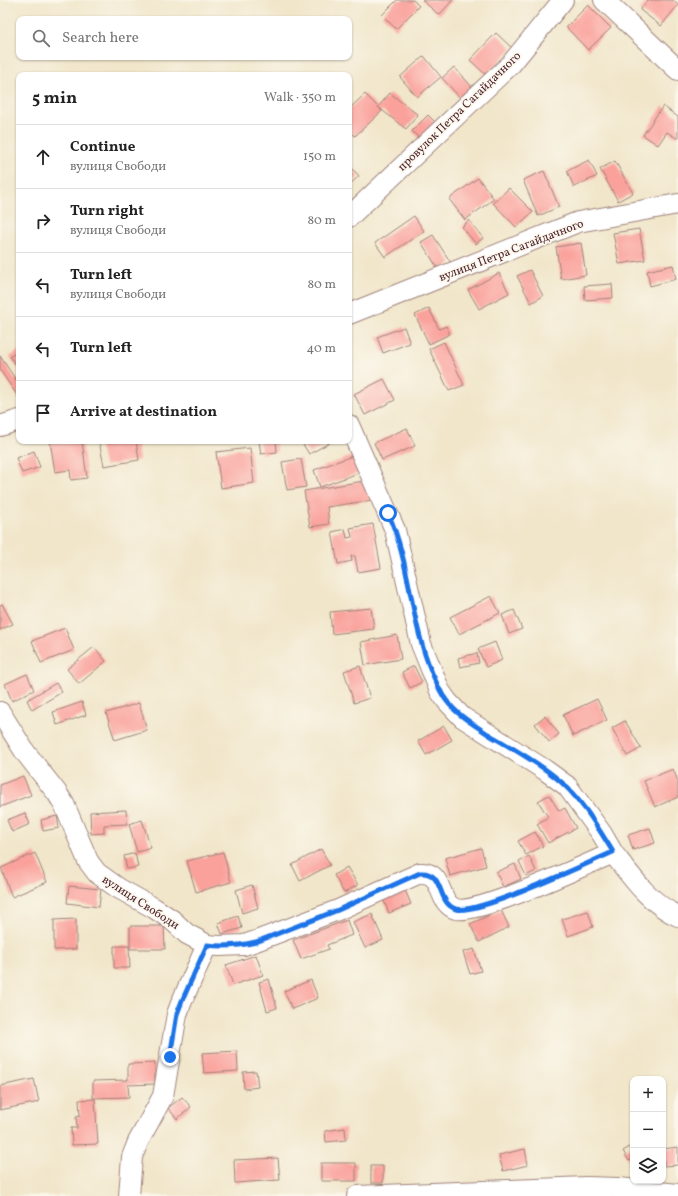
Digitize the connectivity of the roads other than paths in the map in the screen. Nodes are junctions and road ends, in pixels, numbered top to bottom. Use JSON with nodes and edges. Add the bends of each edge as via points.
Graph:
{"nodes":[{"id":1,"x":563,"y":0,"type":"edge"},
{"id":2,"x":604,"y":0,"type":"edge"},
{"id":3,"x":678,"y":70,"type":"edge"},
{"id":4,"x":678,"y":204,"type":"edge"},
{"id":5,"x":352,"y":214,"type":"edge"},
{"id":6,"x":352,"y":313,"type":"edge"},
{"id":7,"x":16,"y":421,"type":"edge"},
{"id":8,"x":0,"y":426,"type":"edge"},
{"id":9,"x":352,"y":432,"type":"edge"},
{"id":10,"x":0,"y":712,"type":"edge"},
{"id":11,"x":613,"y":852,"type":"junction"},
{"id":12,"x":678,"y":916,"type":"edge"},
{"id":13,"x":207,"y":945,"type":"junction"},
{"id":14,"x":678,"y":1194,"type":"edge"},
{"id":15,"x":129,"y":1196,"type":"edge"},
{"id":16,"x":357,"y":1196,"type":"edge"}],
"edges":[{"from":1,"to":5,"type":"street","name":"провулок Петра Сагайдачного","via":[[511,64]]},
{"from":2,"to":3,"type":"street"},
{"from":4,"to":6,"type":"street","name":"вулиця Петра Сагайдачного","via":[[578,222]]},
{"from":7,"to":8,"type":"street"},
{"from":9,"to":11,"type":"street","via":[[395,530],[421,644],[446,701],[462,718],[567,786]]},
{"from":10,"to":13,"type":"street","name":"вулиця Свободи","via":[[25,752],[64,804],[88,861],[98,873]]},
{"from":11,"to":12,"type":"street","via":[[647,894],[666,910]]},
{"from":11,"to":13,"type":"street","name":"вулиця Свободи","via":[[529,888],[473,908],[457,909],[451,906],[445,900],[434,876],[420,873],[338,910],[256,942],[232,946]]},
{"from":13,"to":15,"type":"street","via":[[177,1014],[163,1096],[134,1150]]},
{"from":14,"to":16,"type":"street","via":[[587,1187]]}]}
